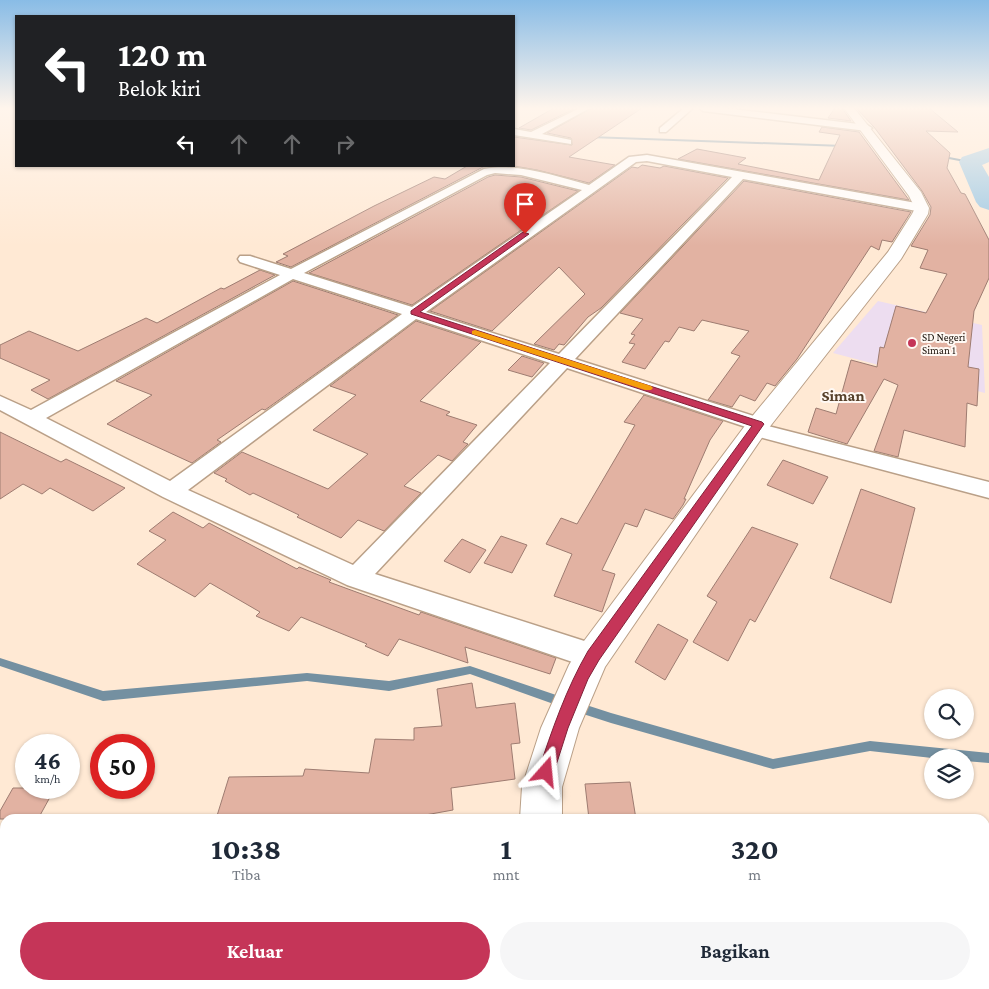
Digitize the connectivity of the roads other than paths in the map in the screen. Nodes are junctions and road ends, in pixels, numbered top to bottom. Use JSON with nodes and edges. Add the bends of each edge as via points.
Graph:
{"nodes":[{"id":1,"x":885,"y":154,"type":"edge"},
{"id":2,"x":739,"y":176,"type":"junction"},
{"id":3,"x":589,"y":188,"type":"junction"},
{"id":4,"x":922,"y":208,"type":"junction"},
{"id":5,"x":245,"y":258,"type":"dead end"},
{"id":6,"x":294,"y":273,"type":"junction"},
{"id":7,"x":414,"y":313,"type":"junction"},
{"id":8,"x":564,"y":361,"type":"junction"},
{"id":9,"x":0,"y":402,"type":"edge"},
{"id":10,"x":30,"y":419,"type":"junction"},
{"id":11,"x":757,"y":427,"type":"junction"},
{"id":12,"x":989,"y":490,"type":"edge"},
{"id":13,"x":171,"y":491,"type":"junction"},
{"id":14,"x":356,"y":578,"type":"junction"},
{"id":15,"x":588,"y":666,"type":"junction"},
{"id":16,"x":540,"y":814,"type":"edge"}],
"edges":[{"from":1,"to":4,"type":"main road","via":[[916,194]]},
{"from":2,"to":3,"type":"street","via":[[637,158]]},
{"from":2,"to":4,"type":"street"},
{"from":2,"to":8,"type":"street"},
{"from":3,"to":6,"type":"street","via":[[512,171],[491,170]]},
{"from":3,"to":7,"type":"street"},
{"from":4,"to":11,"type":"main road","via":[[895,255]]},
{"from":5,"to":6,"type":"street"},
{"from":6,"to":7,"type":"street"},
{"from":6,"to":10,"type":"street"},
{"from":7,"to":8,"type":"street"},
{"from":7,"to":13,"type":"street"},
{"from":8,"to":11,"type":"street"},
{"from":8,"to":14,"type":"street"},
{"from":9,"to":10,"type":"street"},
{"from":10,"to":13,"type":"street"},
{"from":11,"to":12,"type":"street","via":[[876,462]]},
{"from":11,"to":15,"type":"main road"},
{"from":13,"to":14,"type":"street"},
{"from":14,"to":15,"type":"street"},
{"from":15,"to":16,"type":"main road","via":[[560,728],[542,787]]}]}
